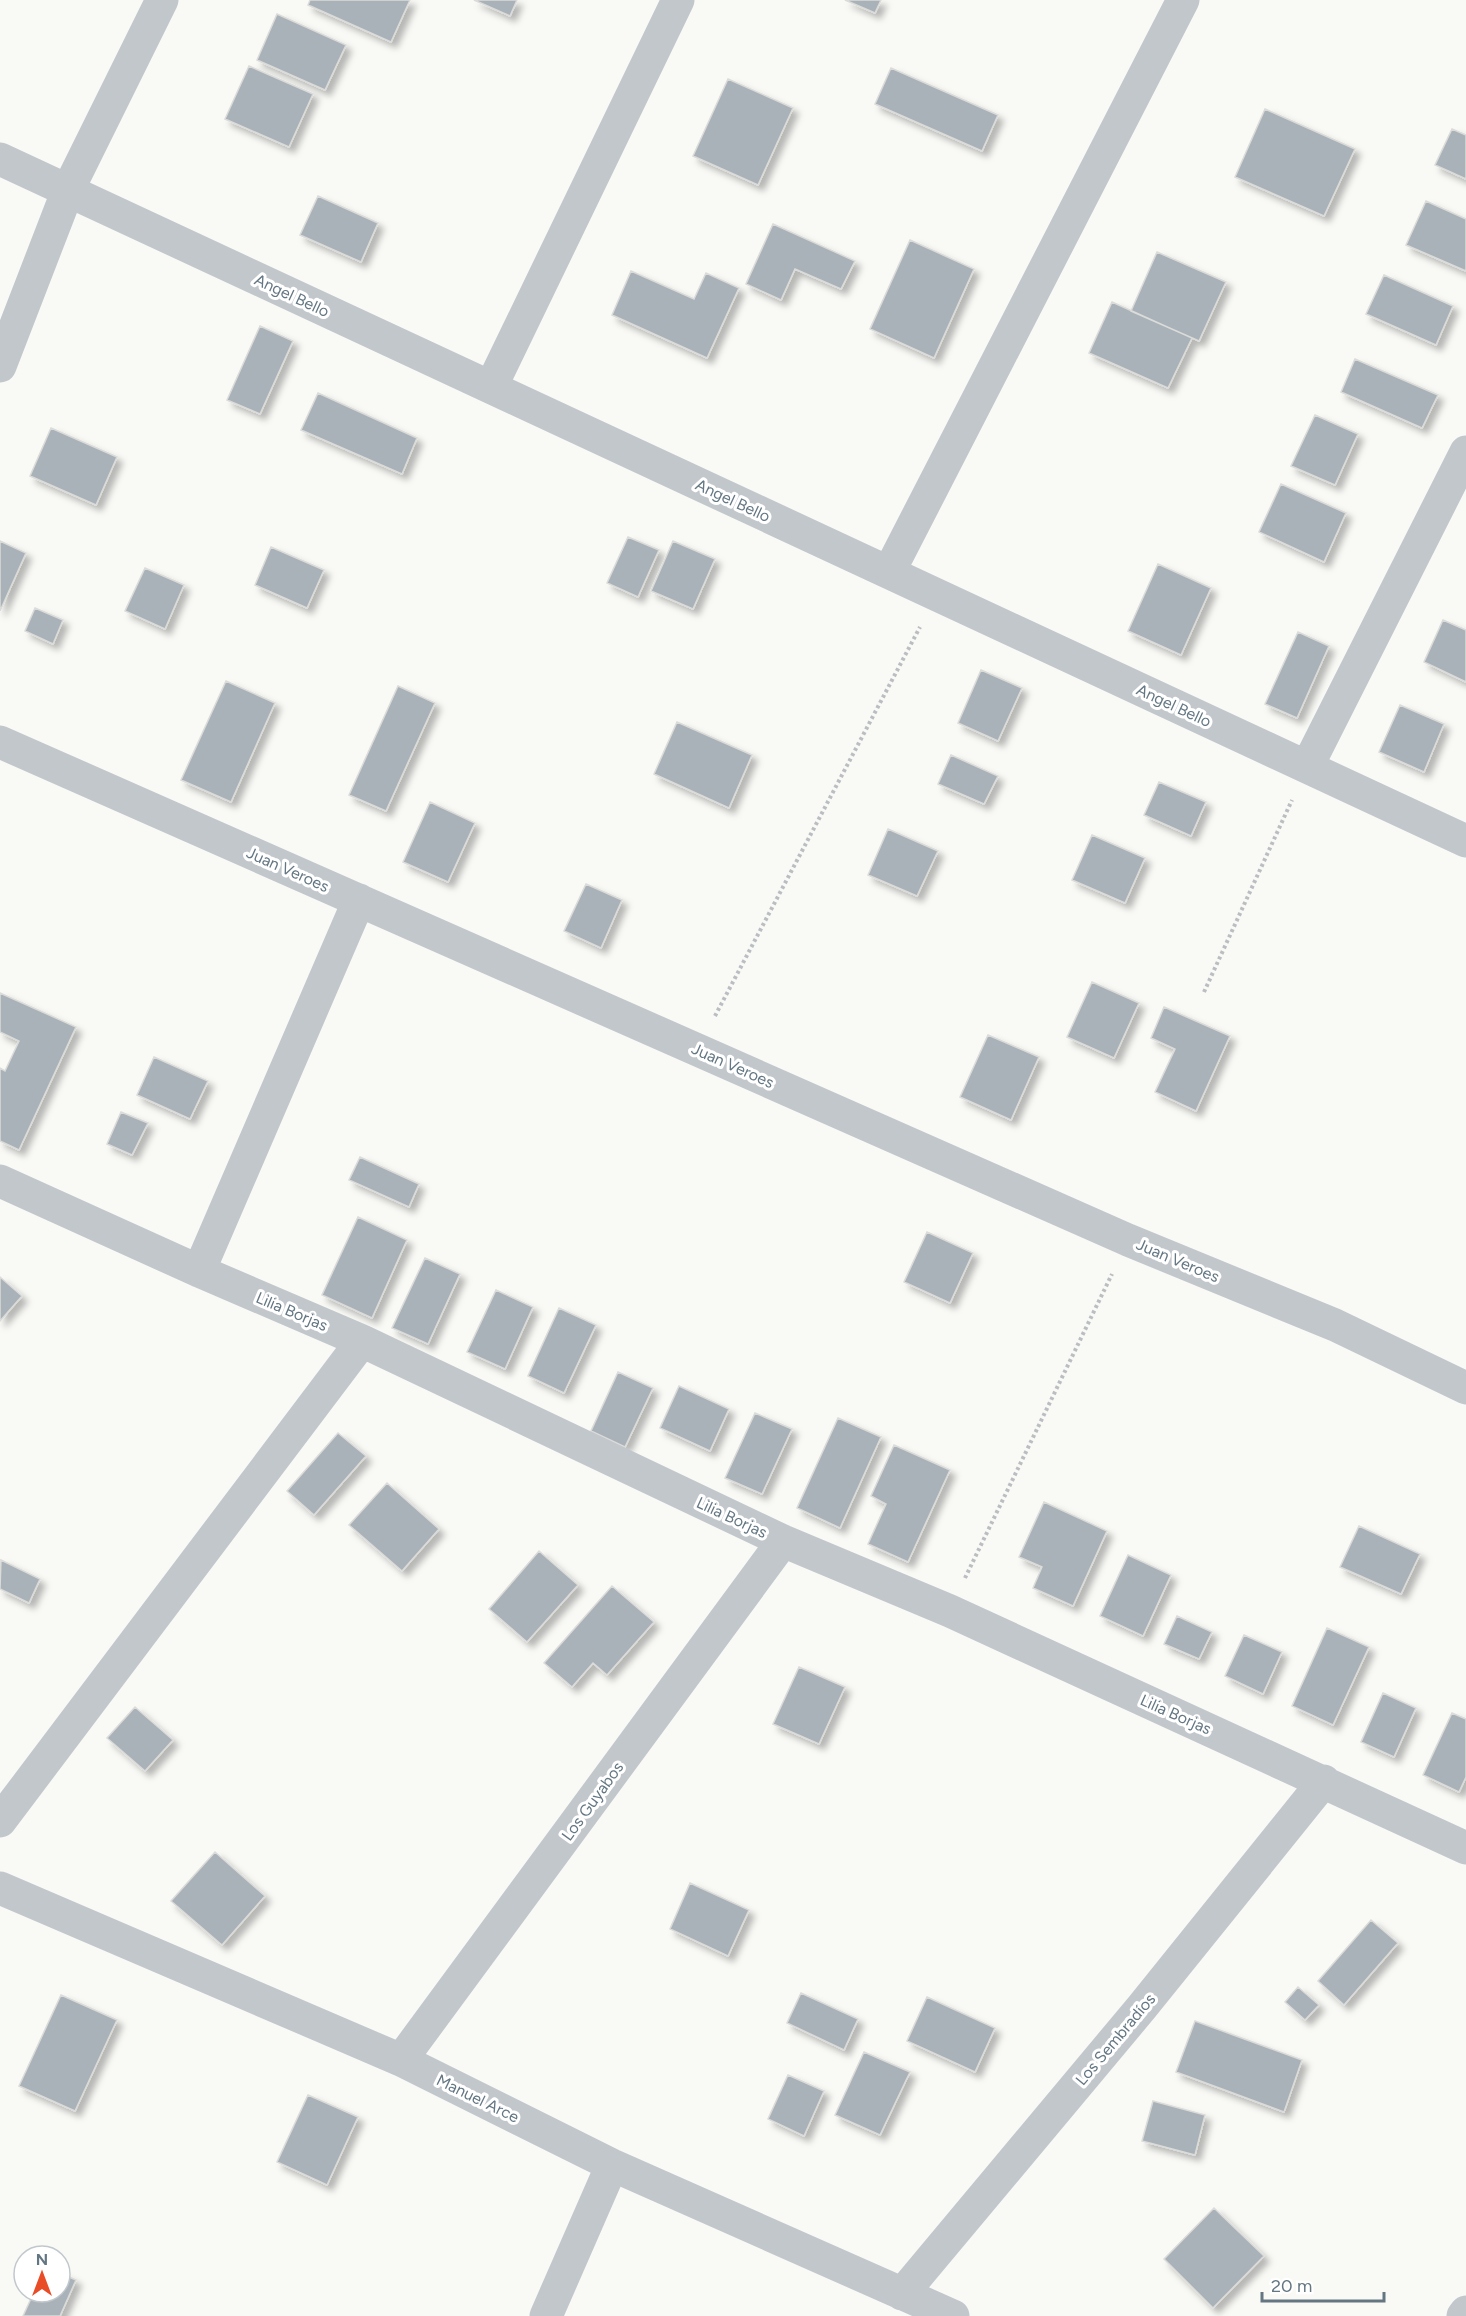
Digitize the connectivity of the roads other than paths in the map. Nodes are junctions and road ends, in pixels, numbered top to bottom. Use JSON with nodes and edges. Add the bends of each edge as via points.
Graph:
{"nodes":[{"id":1,"x":162,"y":0,"type":"edge"},
{"id":2,"x":678,"y":0,"type":"edge"},
{"id":3,"x":1183,"y":0,"type":"edge"},
{"id":4,"x":0,"y":159,"type":"edge"},
{"id":5,"x":68,"y":190,"type":"junction"},
{"id":6,"x":0,"y":366,"type":"edge"},
{"id":7,"x":491,"y":387,"type":"junction"},
{"id":8,"x":1466,"y":452,"type":"edge"},
{"id":9,"x":889,"y":572,"type":"junction"},
{"id":10,"x":0,"y":742,"type":"edge"},
{"id":11,"x":1307,"y":767,"type":"junction"},
{"id":12,"x":1466,"y":841,"type":"edge"},
{"id":13,"x":359,"y":900,"type":"junction"},
{"id":14,"x":0,"y":1181,"type":"edge"},
{"id":15,"x":199,"y":1271,"type":"junction"},
{"id":16,"x":362,"y":1341,"type":"junction"},
{"id":17,"x":1466,"y":1388,"type":"edge"},
{"id":18,"x":783,"y":1541,"type":"junction"},
{"id":19,"x":1324,"y":1781,"type":"junction"},
{"id":20,"x":0,"y":1821,"type":"edge"},
{"id":21,"x":1466,"y":1848,"type":"edge"},
{"id":22,"x":0,"y":1888,"type":"edge"},
{"id":23,"x":401,"y":2060,"type":"junction"},
{"id":24,"x":612,"y":2165,"type":"junction"},
{"id":25,"x":902,"y":2294,"type":"junction"},
{"id":26,"x":1466,"y":2312,"type":"edge"},
{"id":27,"x":546,"y":2316,"type":"edge"},
{"id":28,"x":953,"y":2316,"type":"edge"},
{"id":29,"x":1463,"y":2316,"type":"edge"}],
"edges":[{"from":1,"to":5,"type":"street"},
{"from":2,"to":7,"type":"street"},
{"from":3,"to":9,"type":"street"},
{"from":4,"to":5,"type":"street","name":"Angel Bello"},
{"from":5,"to":6,"type":"street"},
{"from":5,"to":7,"type":"street","name":"Angel Bello"},
{"from":7,"to":9,"type":"street","name":"Angel Bello"},
{"from":8,"to":11,"type":"street"},
{"from":9,"to":11,"type":"street","name":"Angel Bello"},
{"from":10,"to":13,"type":"street","name":"Juan Veroes"},
{"from":11,"to":12,"type":"street","name":"Angel Bello"},
{"from":13,"to":15,"type":"street"},
{"from":13,"to":17,"type":"street","name":"Juan Veroes","via":[[1128,1240],[1335,1325]]},
{"from":14,"to":15,"type":"street","name":"Lilia Borjas"},
{"from":15,"to":16,"type":"street","name":"Lilia Borjas"},
{"from":16,"to":18,"type":"street","name":"Lilia Borjas"},
{"from":16,"to":20,"type":"street"},
{"from":18,"to":19,"type":"street","name":"Lilia Borjas","via":[[950,1611]]},
{"from":18,"to":23,"type":"street","name":"Los Guyabos"},
{"from":19,"to":21,"type":"street","name":"Lilia Borjas"},
{"from":19,"to":25,"type":"street","name":"Los Sembradíos","via":[[1142,2007]]},
{"from":22,"to":23,"type":"street","name":"Manuel Arce"},
{"from":23,"to":24,"type":"street","name":"Manuel Arce"},
{"from":24,"to":25,"type":"street","name":"Manuel Arce"},
{"from":24,"to":27,"type":"street"},
{"from":25,"to":28,"type":"street","name":"Manuel Arce"},
{"from":26,"to":29,"type":"street"}]}
